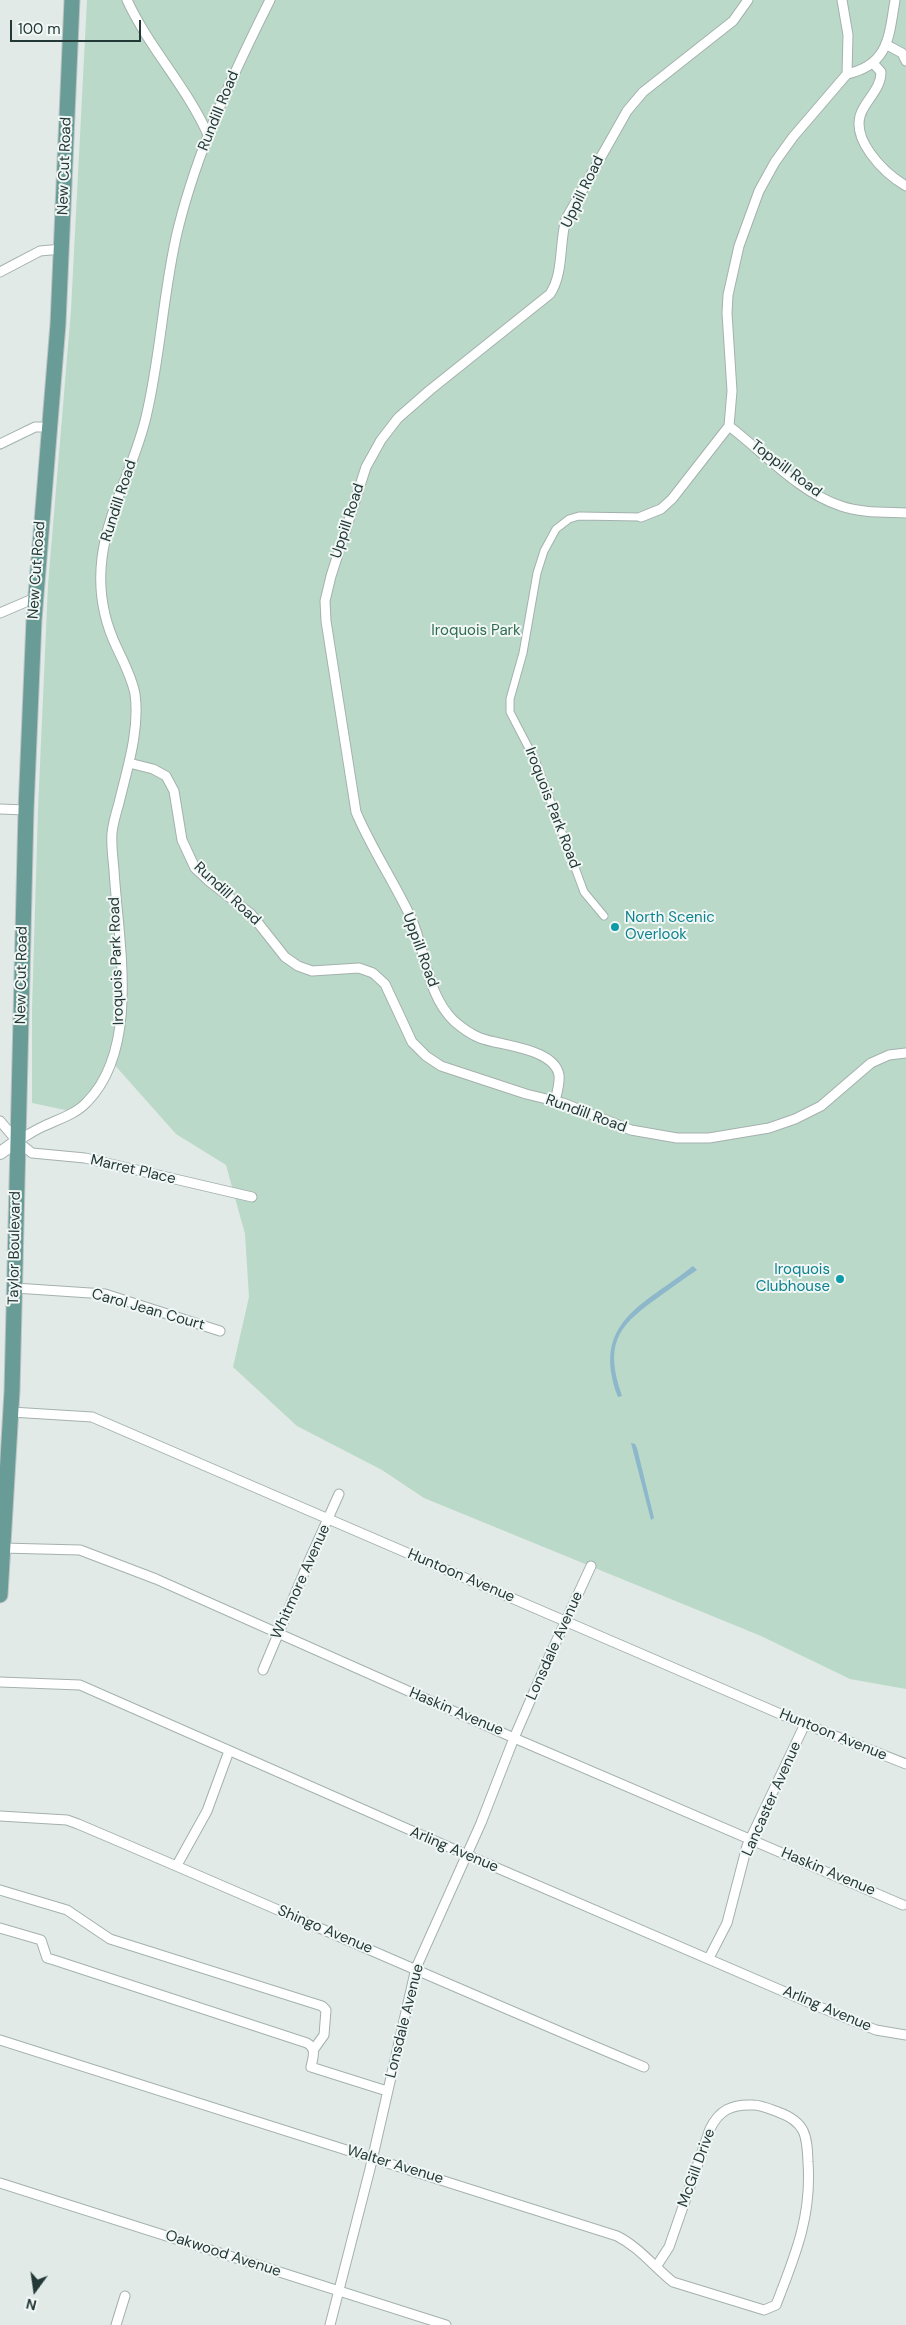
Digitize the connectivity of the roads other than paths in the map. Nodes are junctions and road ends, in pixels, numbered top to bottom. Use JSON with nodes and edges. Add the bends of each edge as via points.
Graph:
{"nodes":[{"id":1,"x":72,"y":0,"type":"edge"},
{"id":2,"x":127,"y":0,"type":"edge"},
{"id":3,"x":270,"y":0,"type":"edge"},
{"id":4,"x":748,"y":0,"type":"edge"},
{"id":5,"x":842,"y":0,"type":"edge"},
{"id":6,"x":895,"y":0,"type":"edge"},
{"id":7,"x":887,"y":45,"type":"junction"},
{"id":8,"x":906,"y":60,"type":"edge"},
{"id":9,"x":872,"y":63,"type":"junction"},
{"id":10,"x":906,"y":65,"type":"edge"},
{"id":11,"x":906,"y":70,"type":"edge"},
{"id":12,"x":847,"y":74,"type":"junction"},
{"id":13,"x":208,"y":135,"type":"junction"},
{"id":14,"x":906,"y":186,"type":"edge"},
{"id":15,"x":62,"y":249,"type":"junction"},
{"id":16,"x":0,"y":272,"type":"edge"},
{"id":17,"x":729,"y":426,"type":"junction"},
{"id":18,"x":50,"y":427,"type":"junction"},
{"id":19,"x":0,"y":444,"type":"edge"},
{"id":20,"x":906,"y":513,"type":"edge"},
{"id":21,"x":642,"y":517,"type":"joint"},
{"id":22,"x":35,"y":598,"type":"junction"},
{"id":23,"x":0,"y":613,"type":"edge"},
{"id":24,"x":129,"y":763,"type":"junction"},
{"id":25,"x":0,"y":809,"type":"edge"},
{"id":26,"x":26,"y":810,"type":"junction"},
{"id":27,"x":604,"y":916,"type":"dead end"},
{"id":28,"x":906,"y":1053,"type":"edge"},
{"id":29,"x":555,"y":1101,"type":"junction"},
{"id":30,"x":0,"y":1121,"type":"edge"},
{"id":31,"x":17,"y":1141,"type":"junction"},
{"id":32,"x":0,"y":1153,"type":"edge"},
{"id":33,"x":252,"y":1197,"type":"dead end"},
{"id":34,"x":15,"y":1288,"type":"junction"},
{"id":35,"x":220,"y":1331,"type":"dead end"},
{"id":36,"x":10,"y":1412,"type":"junction"},
{"id":37,"x":339,"y":1494,"type":"dead end"},
{"id":38,"x":328,"y":1518,"type":"junction"},
{"id":39,"x":2,"y":1548,"type":"junction"},
{"id":40,"x":591,"y":1566,"type":"dead end"},
{"id":41,"x":0,"y":1595,"type":"edge"},
{"id":42,"x":566,"y":1621,"type":"junction"},
{"id":43,"x":278,"y":1634,"type":"junction"},
{"id":44,"x":263,"y":1670,"type":"dead end"},
{"id":45,"x":0,"y":1682,"type":"edge"},
{"id":46,"x":805,"y":1724,"type":"junction"},
{"id":47,"x":514,"y":1738,"type":"junction"},
{"id":48,"x":229,"y":1751,"type":"junction"},
{"id":49,"x":906,"y":1764,"type":"edge"},
{"id":50,"x":0,"y":1816,"type":"edge"},
{"id":51,"x":751,"y":1840,"type":"junction"},
{"id":52,"x":467,"y":1855,"type":"junction"},
{"id":53,"x":177,"y":1865,"type":"junction"},
{"id":54,"x":0,"y":1890,"type":"edge"},
{"id":55,"x":903,"y":1904,"type":"dead end"},
{"id":56,"x":0,"y":1928,"type":"edge"},
{"id":57,"x":709,"y":1958,"type":"junction"},
{"id":58,"x":416,"y":1968,"type":"junction"},
{"id":59,"x":906,"y":2035,"type":"edge"},
{"id":60,"x":0,"y":2040,"type":"edge"},
{"id":61,"x":314,"y":2049,"type":"junction"},
{"id":62,"x":644,"y":2067,"type":"dead end"},
{"id":63,"x":387,"y":2091,"type":"junction"},
{"id":64,"x":372,"y":2158,"type":"junction"},
{"id":65,"x":0,"y":2183,"type":"edge"},
{"id":66,"x":656,"y":2267,"type":"junction"},
{"id":67,"x":339,"y":2291,"type":"junction"},
{"id":68,"x":125,"y":2296,"type":"dead end"},
{"id":69,"x":776,"y":2305,"type":"joint"},
{"id":70,"x":116,"y":2325,"type":"edge"},
{"id":71,"x":330,"y":2325,"type":"edge"},
{"id":72,"x":446,"y":2325,"type":"edge"}],
"edges":[{"from":1,"to":15,"type":"main road","name":"New Cut Road"},
{"from":2,"to":13,"type":"street","via":[[156,51],[190,98]]},
{"from":3,"to":13,"type":"street","name":"Rundill Road"},
{"from":4,"to":29,"type":"street","name":"Uppill Road","via":[[740,14],[723,30],[643,92],[627,111],[566,219],[557,280],[550,294],[430,390],[398,418],[381,440],[366,467],[326,591],[326,621],[356,812],[411,920],[438,997],[451,1018],[468,1032],[543,1055],[552,1062],[559,1076]]},
{"from":5,"to":12,"type":"street","via":[[848,35]]},
{"from":6,"to":7,"type":"street"},
{"from":7,"to":8,"type":"street","via":[[902,53]]},
{"from":7,"to":9,"type":"street","via":[[883,54]]},
{"from":9,"to":12,"type":"street","via":[[860,72]]},
{"from":9,"to":14,"type":"street","via":[[881,72],[881,81],[862,111],[858,129],[878,165]]},
{"from":10,"to":11,"type":"street"},
{"from":12,"to":17,"type":"street","via":[[775,162],[759,191],[739,246],[727,313],[732,391]]},
{"from":13,"to":24,"type":"street","name":"Rundill Road","via":[[178,230],[147,414],[102,556],[102,607],[134,694]]},
{"from":15,"to":16,"type":"street","via":[[40,251]]},
{"from":15,"to":18,"type":"main road","name":"New Cut Road"},
{"from":17,"to":20,"type":"street","name":"Toppill Road","via":[[779,467],[831,502],[853,509]]},
{"from":17,"to":21,"type":"street","name":"Iroquois Park Road","via":[[672,499],[661,509]]},
{"from":18,"to":19,"type":"street","via":[[35,427]]},
{"from":18,"to":22,"type":"main road","name":"New Cut Road"},
{"from":21,"to":27,"type":"street","name":"Iroquois Park Road","via":[[579,516],[556,529],[537,573],[523,653],[510,699],[510,712],[536,762],[584,892]]},
{"from":22,"to":23,"type":"street"},
{"from":22,"to":26,"type":"main road","name":"New Cut Road"},
{"from":24,"to":29,"type":"street","name":"Rundill Road","via":[[166,776],[174,791],[184,846],[195,868],[251,914],[291,962],[312,971],[359,968],[373,972],[385,984],[407,1033],[426,1056],[451,1069]]},
{"from":24,"to":31,"type":"street","name":"Iroquois Park Road","via":[[112,834],[122,1008],[116,1052],[103,1080],[84,1105]]},
{"from":25,"to":26,"type":"street"},
{"from":26,"to":31,"type":"main road","name":"New Cut Road"},
{"from":28,"to":29,"type":"street","name":"Rundill Road","via":[[889,1055],[871,1063],[821,1106],[795,1119],[740,1134],[677,1138],[646,1133],[616,1126]]},
{"from":30,"to":31,"type":"street","name":"Marret Place"},
{"from":31,"to":32,"type":"main road"},
{"from":31,"to":33,"type":"street","name":"Marret Place","via":[[32,1153],[85,1158]]},
{"from":31,"to":34,"type":"main road","name":"Taylor Boulevard"},
{"from":34,"to":35,"type":"street","name":"Carol Jean Court","via":[[106,1294]]},
{"from":34,"to":36,"type":"main road","name":"Taylor Boulevard"},
{"from":36,"to":38,"type":"street","name":"Huntoon Avenue","via":[[92,1417]]},
{"from":36,"to":39,"type":"main road","name":"Taylor Boulevard"},
{"from":37,"to":38,"type":"street","name":"Whitmore Avenue"},
{"from":38,"to":42,"type":"street","name":"Huntoon Avenue"},
{"from":38,"to":43,"type":"street","name":"Whitmore Avenue"},
{"from":39,"to":41,"type":"main road","name":"Taylor Boulevard"},
{"from":39,"to":43,"type":"street","name":"Haskin Avenue","via":[[86,1551]]},
{"from":40,"to":42,"type":"street","name":"Lonsdale Avenue"},
{"from":42,"to":46,"type":"street","name":"Huntoon Avenue"},
{"from":42,"to":47,"type":"street","name":"Lonsdale Avenue"},
{"from":43,"to":44,"type":"street","name":"Whitmore Avenue"},
{"from":43,"to":47,"type":"street","name":"Haskin Avenue"},
{"from":45,"to":48,"type":"street","name":"Arling Avenue","via":[[80,1685]]},
{"from":46,"to":49,"type":"street","name":"Huntoon Avenue"},
{"from":46,"to":51,"type":"street","name":"Lancaster Avenue"},
{"from":47,"to":51,"type":"street","name":"Haskin Avenue"},
{"from":47,"to":52,"type":"street","name":"Lonsdale Avenue"},
{"from":48,"to":52,"type":"street","name":"Arling Avenue"},
{"from":48,"to":53,"type":"street","via":[[207,1811]]},
{"from":50,"to":53,"type":"street","name":"Shingo Avenue","via":[[68,1820]]},
{"from":51,"to":55,"type":"street","name":"Haskin Avenue"},
{"from":51,"to":57,"type":"street","name":"Lancaster Avenue","via":[[727,1923]]},
{"from":52,"to":57,"type":"street","name":"Arling Avenue"},
{"from":52,"to":58,"type":"street","name":"Lonsdale Avenue"},
{"from":53,"to":58,"type":"street","name":"Shingo Avenue"},
{"from":54,"to":61,"type":"street","via":[[67,1910],[110,1939],[322,2006],[326,2010],[324,2035]]},
{"from":56,"to":61,"type":"street","via":[[41,1940],[47,1958],[307,2043]]},
{"from":57,"to":59,"type":"street","name":"Arling Avenue","via":[[876,2030]]},
{"from":58,"to":62,"type":"street","name":"Shingo Avenue","via":[[513,2014]]},
{"from":58,"to":63,"type":"street","name":"Lonsdale Avenue"},
{"from":60,"to":64,"type":"street","name":"Walter Avenue"},
{"from":61,"to":63,"type":"street","via":[[311,2067]]},
{"from":63,"to":64,"type":"street","name":"Lonsdale Avenue"},
{"from":64,"to":66,"type":"street","name":"Walter Avenue","via":[[618,2236],[636,2247]]},
{"from":64,"to":67,"type":"street","name":"Lonsdale Avenue"},
{"from":65,"to":67,"type":"street","name":"Oakwood Avenue"},
{"from":66,"to":69,"type":"street","name":"Walter Avenue","via":[[673,2282],[688,2288],[764,2310]]},
{"from":66,"to":69,"type":"street","name":"McGill Drive","via":[[669,2247],[715,2119],[736,2105],[765,2107],[792,2118],[801,2126],[806,2139],[809,2180],[806,2218]]},
{"from":67,"to":71,"type":"street","name":"Lonsdale Avenue"},
{"from":67,"to":72,"type":"street","name":"Oakwood Avenue"},
{"from":68,"to":70,"type":"street"}]}
